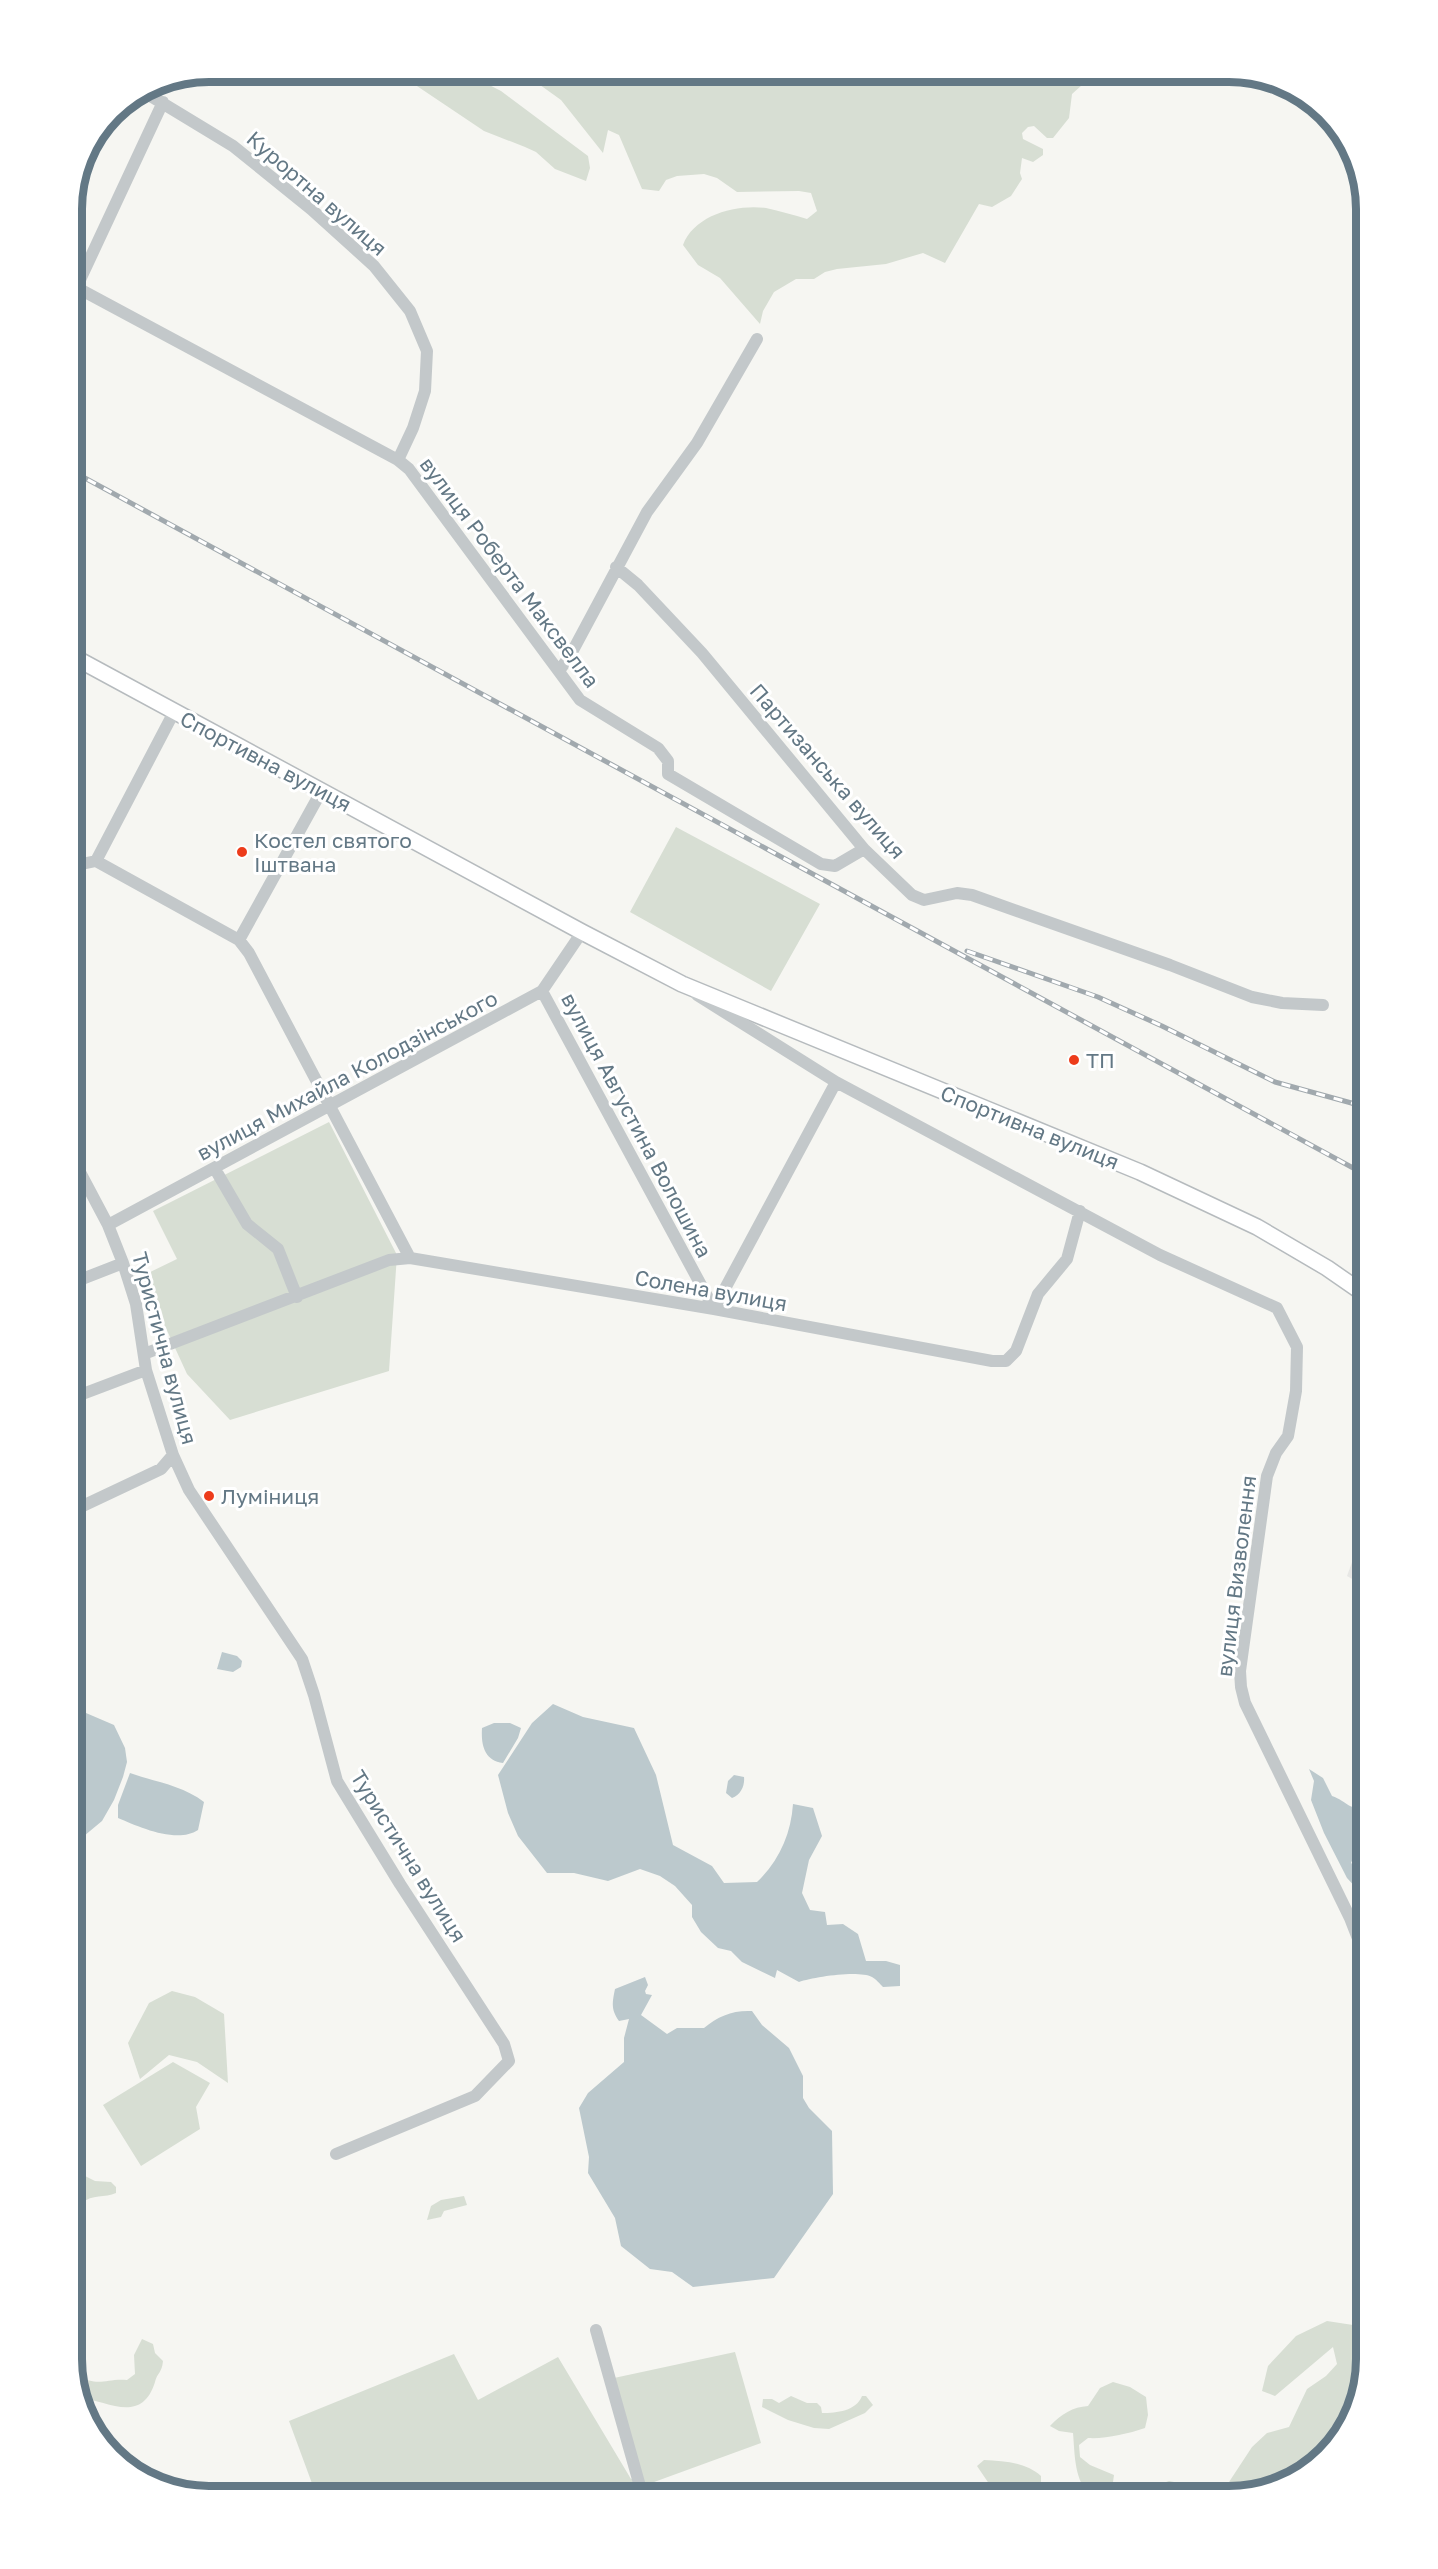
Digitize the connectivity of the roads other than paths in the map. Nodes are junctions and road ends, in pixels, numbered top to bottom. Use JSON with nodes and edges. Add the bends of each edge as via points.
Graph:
{"nodes":[{"id":1,"x":152,"y":96,"type":"edge"},
{"id":2,"x":163,"y":102,"type":"junction"},
{"id":3,"x":83,"y":271,"type":"edge"},
{"id":4,"x":83,"y":295,"type":"edge"},
{"id":5,"x":757,"y":339,"type":"dead end"},
{"id":6,"x":398,"y":460,"type":"junction"},
{"id":7,"x":616,"y":567,"type":"junction"},
{"id":8,"x":83,"y":662,"type":"edge"},
{"id":9,"x":559,"y":671,"type":"junction"},
{"id":10,"x":174,"y":712,"type":"junction"},
{"id":11,"x":322,"y":790,"type":"junction"},
{"id":12,"x":864,"y":849,"type":"junction"},
{"id":13,"x":96,"y":861,"type":"junction"},
{"id":14,"x":83,"y":864,"type":"edge"},
{"id":15,"x":582,"y":932,"type":"junction"},
{"id":16,"x":239,"y":940,"type":"junction"},
{"id":17,"x":682,"y":984,"type":"junction"},
{"id":18,"x":542,"y":991,"type":"junction"},
{"id":19,"x":1323,"y":1005,"type":"dead end"},
{"id":20,"x":836,"y":1082,"type":"junction"},
{"id":21,"x":330,"y":1107,"type":"junction"},
{"id":22,"x":215,"y":1169,"type":"junction"},
{"id":23,"x":83,"y":1177,"type":"edge"},
{"id":24,"x":1080,"y":1211,"type":"junction"},
{"id":25,"x":108,"y":1226,"type":"junction"},
{"id":26,"x":410,"y":1258,"type":"junction"},
{"id":27,"x":123,"y":1263,"type":"junction"},
{"id":28,"x":83,"y":1279,"type":"edge"},
{"id":29,"x":1356,"y":1288,"type":"edge"},
{"id":30,"x":297,"y":1297,"type":"junction"},
{"id":31,"x":714,"y":1309,"type":"junction"},
{"id":32,"x":1285,"y":1323,"type":"joint"},
{"id":33,"x":144,"y":1354,"type":"junction"},
{"id":34,"x":146,"y":1370,"type":"junction"},
{"id":35,"x":82,"y":1394,"type":"edge"},
{"id":36,"x":173,"y":1455,"type":"junction"},
{"id":37,"x":82,"y":1506,"type":"edge"},
{"id":38,"x":1356,"y":1917,"type":"edge"},
{"id":39,"x":1350,"y":1918,"type":"junction"},
{"id":40,"x":1356,"y":1933,"type":"edge"},
{"id":41,"x":336,"y":2154,"type":"dead end"},
{"id":42,"x":596,"y":2330,"type":"dead end"},
{"id":43,"x":640,"y":2486,"type":"edge"}],
"edges":[{"from":1,"to":2,"type":"street","name":"Курортна вулиця"},
{"from":2,"to":3,"type":"street"},
{"from":2,"to":6,"type":"street","name":"Курортна вулиця","via":[[233,146],[311,208],[374,266],[410,311],[427,351],[424,391]]},
{"from":4,"to":6,"type":"street","name":"вулиця Роберта Максвелла"},
{"from":5,"to":7,"type":"street","via":[[697,443],[647,512]]},
{"from":6,"to":9,"type":"street","name":"вулиця Роберта Максвелла","via":[[410,470]]},
{"from":7,"to":9,"type":"street"},
{"from":7,"to":12,"type":"street","name":"Партизанська вулиця","via":[[639,585],[702,653]]},
{"from":8,"to":10,"type":"main road","name":"Спортивна вулиця"},
{"from":9,"to":12,"type":"street","name":"вулиця Роберта Максвелла","via":[[580,700],[658,748],[668,761],[668,774],[821,864],[835,866]]},
{"from":10,"to":11,"type":"main road","name":"Спортивна вулиця"},
{"from":10,"to":13,"type":"street"},
{"from":11,"to":15,"type":"main road","name":"Спортивна вулиця"},
{"from":11,"to":16,"type":"street"},
{"from":12,"to":19,"type":"street","name":"Партизанська вулиця","via":[[912,895],[924,900],[957,893],[972,895],[1252,997]]},
{"from":13,"to":14,"type":"street"},
{"from":13,"to":16,"type":"street"},
{"from":15,"to":17,"type":"main road","name":"Спортивна вулиця"},
{"from":15,"to":18,"type":"street","name":"вулиця Михайла Колодзінського"},
{"from":16,"to":21,"type":"street"},
{"from":17,"to":20,"type":"street","name":"Спортивна вулиця"},
{"from":17,"to":29,"type":"main road","name":"Спортивна вулиця","via":[[1140,1172],[1257,1227]]},
{"from":18,"to":21,"type":"street","name":"вулиця Михайла Колодзінського"},
{"from":18,"to":31,"type":"street","name":"вулиця Августина Волошина"},
{"from":20,"to":24,"type":"street","name":"Спортивна вулиця"},
{"from":20,"to":31,"type":"street"},
{"from":21,"to":22,"type":"street","name":"вулиця Михайла Колодзінського"},
{"from":21,"to":26,"type":"street"},
{"from":22,"to":25,"type":"street","name":"вулиця Михайла Колодзінського"},
{"from":22,"to":30,"type":"street","via":[[247,1224],[278,1249]]},
{"from":23,"to":25,"type":"street","name":"Туристична вулиця"},
{"from":24,"to":31,"type":"street","name":"Солена вулиця","via":[[1067,1260],[1038,1294],[1016,1351],[1006,1361]]},
{"from":24,"to":32,"type":"street","name":"Спортивна вулиця","via":[[1160,1255],[1277,1308]]},
{"from":25,"to":27,"type":"street","name":"Туристична вулиця"},
{"from":26,"to":30,"type":"street","name":"Солена вулиця","via":[[389,1260]]},
{"from":26,"to":31,"type":"street","name":"Солена вулиця"},
{"from":27,"to":28,"type":"street"},
{"from":27,"to":33,"type":"street","name":"Туристична вулиця","via":[[136,1304]]},
{"from":30,"to":33,"type":"street","name":"Солена вулиця"},
{"from":32,"to":39,"type":"street","name":"вулиця Визволення","via":[[1297,1347],[1296,1391],[1288,1436],[1267,1476],[1241,1687],[1245,1703]]},
{"from":33,"to":34,"type":"street","name":"Туристична вулиця"},
{"from":34,"to":35,"type":"street"},
{"from":34,"to":36,"type":"street","name":"Туристична вулиця"},
{"from":36,"to":37,"type":"street","via":[[161,1469]]},
{"from":36,"to":41,"type":"street","name":"Туристична вулиця","via":[[189,1490],[302,1659],[337,1781],[489,2019],[504,2044],[508,2061],[475,2096]]},
{"from":38,"to":39,"type":"street"},
{"from":39,"to":40,"type":"street","name":"вулиця Визволення"},
{"from":42,"to":43,"type":"street"}]}
